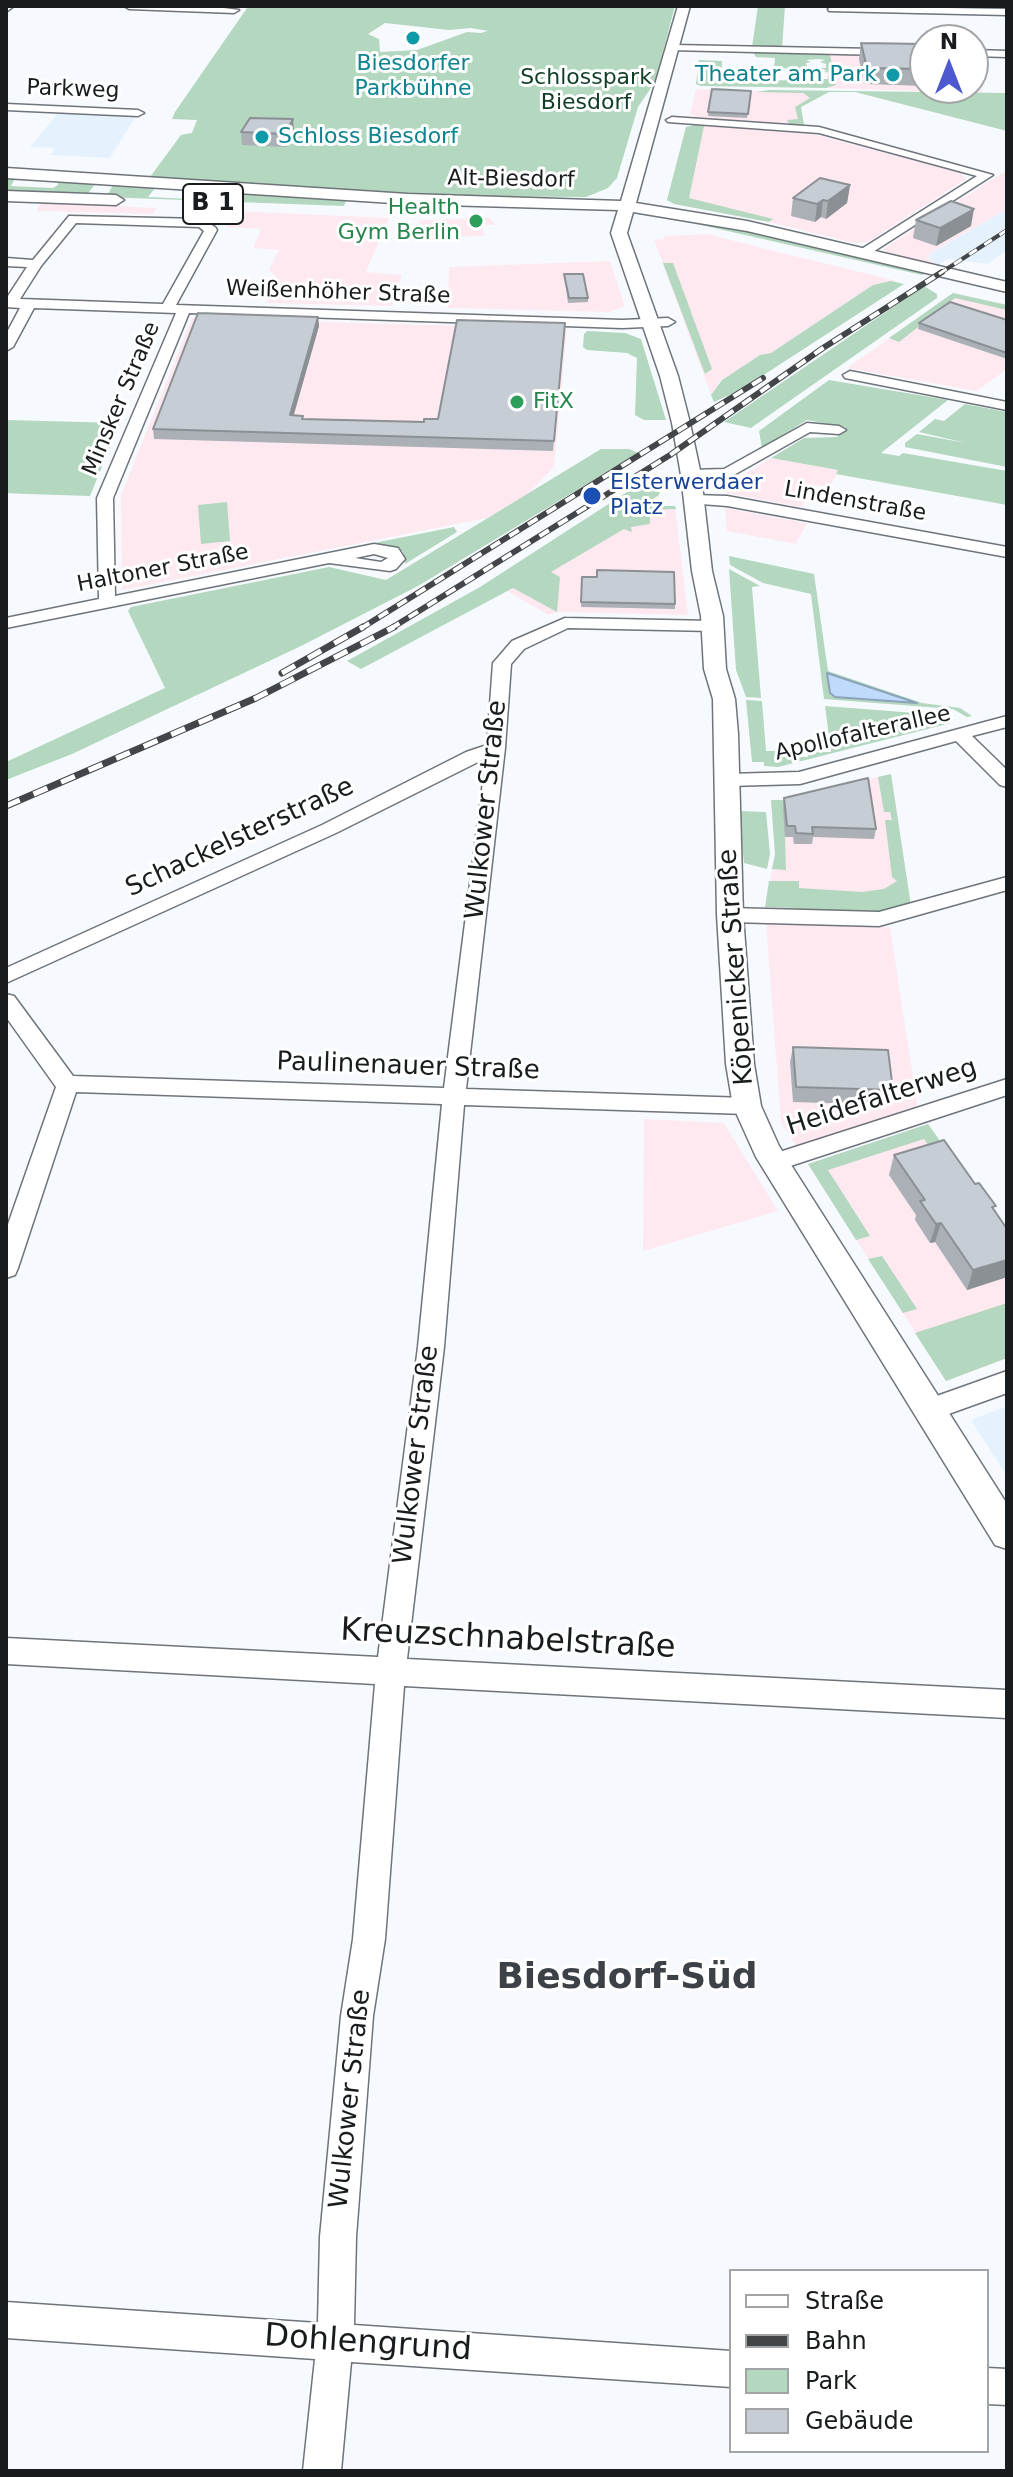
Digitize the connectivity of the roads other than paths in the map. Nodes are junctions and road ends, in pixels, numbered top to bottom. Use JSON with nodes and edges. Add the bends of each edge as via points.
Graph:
{"nodes":[{"id":1,"x":129,"y":6,"type":"edge"},
{"id":2,"x":684,"y":6,"type":"edge"},
{"id":3,"x":697,"y":6,"type":"edge"},
{"id":4,"x":833,"y":7,"type":"edge"},
{"id":5,"x":234,"y":10,"type":"dead end"},
{"id":6,"x":1007,"y":12,"type":"edge"},
{"id":7,"x":836,"y":22,"type":"dead end"},
{"id":8,"x":839,"y":36,"type":"dead end"},
{"id":9,"x":842,"y":51,"type":"junction"},
{"id":10,"x":909,"y":53,"type":"edge"},
{"id":11,"x":683,"y":54,"type":"junction"},
{"id":12,"x":658,"y":102,"type":"junction"},
{"id":13,"x":6,"y":107,"type":"edge"},
{"id":14,"x":138,"y":113,"type":"dead end"},
{"id":15,"x":671,"y":121,"type":"joint"},
{"id":16,"x":6,"y":173,"type":"edge"},
{"id":17,"x":6,"y":196,"type":"edge"},
{"id":18,"x":135,"y":201,"type":"dead end"},
{"id":19,"x":233,"y":205,"type":"dead end"},
{"id":20,"x":647,"y":207,"type":"junction"},
{"id":21,"x":624,"y":211,"type":"junction"},
{"id":22,"x":865,"y":253,"type":"junction"},
{"id":23,"x":6,"y":262,"type":"edge"},
{"id":24,"x":36,"y":264,"type":"junction"},
{"id":25,"x":1007,"y":287,"type":"edge"},
{"id":26,"x":1007,"y":297,"type":"edge"},
{"id":27,"x":8,"y":304,"type":"edge"},
{"id":28,"x":29,"y":304,"type":"junction"},
{"id":29,"x":167,"y":309,"type":"junction"},
{"id":30,"x":184,"y":310,"type":"junction"},
{"id":31,"x":659,"y":323,"type":"junction"},
{"id":32,"x":6,"y":347,"type":"edge"},
{"id":33,"x":688,"y":375,"type":"dead end"},
{"id":34,"x":850,"y":375,"type":"dead end"},
{"id":35,"x":1007,"y":406,"type":"edge"},
{"id":36,"x":839,"y":430,"type":"dead end"},
{"id":37,"x":703,"y":469,"type":"junction"},
{"id":38,"x":703,"y":500,"type":"junction"},
{"id":39,"x":1007,"y":552,"type":"edge"},
{"id":40,"x":329,"y":558,"type":"dead end"},
{"id":41,"x":109,"y":602,"type":"junction"},
{"id":42,"x":713,"y":621,"type":"junction"},
{"id":43,"x":6,"y":623,"type":"edge"},
{"id":44,"x":1007,"y":721,"type":"edge"},
{"id":45,"x":961,"y":736,"type":"junction"},
{"id":46,"x":496,"y":748,"type":"junction"},
{"id":47,"x":728,"y":780,"type":"junction"},
{"id":48,"x":1007,"y":781,"type":"edge"},
{"id":49,"x":1007,"y":883,"type":"edge"},
{"id":50,"x":730,"y":915,"type":"junction"},
{"id":51,"x":6,"y":976,"type":"edge"},
{"id":52,"x":6,"y":1001,"type":"edge"},
{"id":53,"x":68,"y":1084,"type":"junction"},
{"id":54,"x":1007,"y":1087,"type":"edge"},
{"id":55,"x":454,"y":1096,"type":"junction"},
{"id":56,"x":747,"y":1106,"type":"junction"},
{"id":57,"x":775,"y":1162,"type":"junction"},
{"id":58,"x":6,"y":1268,"type":"edge"},
{"id":59,"x":1007,"y":1382,"type":"edge"},
{"id":60,"x":929,"y":1410,"type":"junction"},
{"id":61,"x":1007,"y":1534,"type":"edge"},
{"id":62,"x":6,"y":1651,"type":"edge"},
{"id":63,"x":391,"y":1670,"type":"junction"},
{"id":64,"x":1007,"y":1704,"type":"edge"},
{"id":65,"x":6,"y":2320,"type":"edge"},
{"id":66,"x":335,"y":2342,"type":"junction"},
{"id":67,"x":729,"y":2369,"type":"edge"},
{"id":68,"x":322,"y":2471,"type":"edge"}],
"edges":[{"from":1,"to":5,"type":"street"},
{"from":2,"to":11,"type":"main road"},
{"from":3,"to":11,"type":"main road"},
{"from":4,"to":6,"type":"street"},
{"from":4,"to":7,"type":"street"},
{"from":8,"to":9,"type":"street"},
{"from":9,"to":10,"type":"street"},
{"from":9,"to":11,"type":"street"},
{"from":11,"to":12,"type":"main road"},
{"from":12,"to":15,"type":"main road"},
{"from":12,"to":21,"type":"main road"},
{"from":13,"to":14,"type":"street","name":"Parkweg"},
{"from":15,"to":22,"type":"street","via":[[819,130],[987,175]]},
{"from":16,"to":21,"type":"main road","name":"Alt-Biesdorf","number":"B 1"},
{"from":17,"to":18,"type":"main road"},
{"from":19,"to":21,"type":"main road","name":"Alt-Biesdorf","number":"B 1"},
{"from":20,"to":21,"type":"main road","name":"Alt-Biesdorf","number":"B 1"},
{"from":20,"to":22,"type":"main road","name":"Alt-Biesdorf","number":"B 1"},
{"from":20,"to":26,"type":"main road","name":"Alt-Biesdorf","number":"B 1","via":[[709,228]]},
{"from":20,"to":31,"type":"main road","name":"Köpenicker Straße","via":[[639,243]]},
{"from":21,"to":31,"type":"main road","name":"Köpenicker Straße","via":[[619,233]]},
{"from":22,"to":25,"type":"main road","name":"Alt-Biesdorf","number":"B 1"},
{"from":23,"to":24,"type":"street"},
{"from":24,"to":27,"type":"street"},
{"from":24,"to":29,"type":"street","via":[[73,219],[202,223],[211,230]]},
{"from":27,"to":28,"type":"street","name":"Weißenhöher Straße"},
{"from":28,"to":29,"type":"street","name":"Weißenhöher Straße"},
{"from":28,"to":32,"type":"street"},
{"from":29,"to":30,"type":"street","name":"Weißenhöher Straße"},
{"from":30,"to":31,"type":"street","name":"Weißenhöher Straße"},
{"from":30,"to":41,"type":"street","name":"Minsker Straße","via":[[105,498]]},
{"from":31,"to":33,"type":"main road","name":"Köpenicker Straße"},
{"from":31,"to":37,"type":"main road","name":"Köpenicker Straße","via":[[669,376]]},
{"from":34,"to":35,"type":"street","via":[[993,396]]},
{"from":36,"to":37,"type":"street","via":[[807,427],[727,473]]},
{"from":37,"to":38,"type":"main road","name":"Köpenicker Straße"},
{"from":38,"to":39,"type":"street","name":"Lindenstraße"},
{"from":38,"to":42,"type":"main road","name":"Köpenicker Straße","via":[[715,561]]},
{"from":40,"to":41,"type":"street","name":"Haltoner Straße"},
{"from":41,"to":43,"type":"street","name":"Haltoner Straße"},
{"from":42,"to":46,"type":"street","name":"Wulkower Straße","via":[[565,623],[526,640],[502,663]]},
{"from":42,"to":47,"type":"main road","name":"Köpenicker Straße","via":[[715,669],[725,703]]},
{"from":44,"to":45,"type":"street","name":"Apollofalterallee"},
{"from":45,"to":47,"type":"street","name":"Apollofalterallee","via":[[800,778]]},
{"from":45,"to":48,"type":"street"},
{"from":46,"to":51,"type":"street","name":"Schackelsterstraße"},
{"from":46,"to":55,"type":"street","name":"Wulkower Straße"},
{"from":47,"to":50,"type":"main road","name":"Köpenicker Straße"},
{"from":49,"to":50,"type":"street","via":[[879,919]]},
{"from":50,"to":56,"type":"main road","name":"Köpenicker Straße"},
{"from":52,"to":53,"type":"street"},
{"from":53,"to":55,"type":"street","name":"Paulinenauer Straße"},
{"from":53,"to":58,"type":"street"},
{"from":54,"to":57,"type":"street","name":"Heidefalterweg"},
{"from":55,"to":56,"type":"street","name":"Paulinenauer Straße"},
{"from":55,"to":63,"type":"street","name":"Wulkower Straße","via":[[431,1347]]},
{"from":56,"to":57,"type":"main road","name":"Köpenicker Straße"},
{"from":57,"to":60,"type":"main road","name":"Köpenicker Straße"},
{"from":59,"to":60,"type":"street"},
{"from":60,"to":61,"type":"main road","name":"Köpenicker Straße"},
{"from":62,"to":63,"type":"street","name":"Kreuzschnabelstraße"},
{"from":63,"to":64,"type":"street","name":"Kreuzschnabelstraße"},
{"from":63,"to":66,"type":"street","name":"Wulkower Straße","via":[[338,2237]]},
{"from":65,"to":66,"type":"street","name":"Dohlengrund"},
{"from":66,"to":67,"type":"street","name":"Dohlengrund"},
{"from":66,"to":68,"type":"street","name":"Wulkower Straße"}]}
